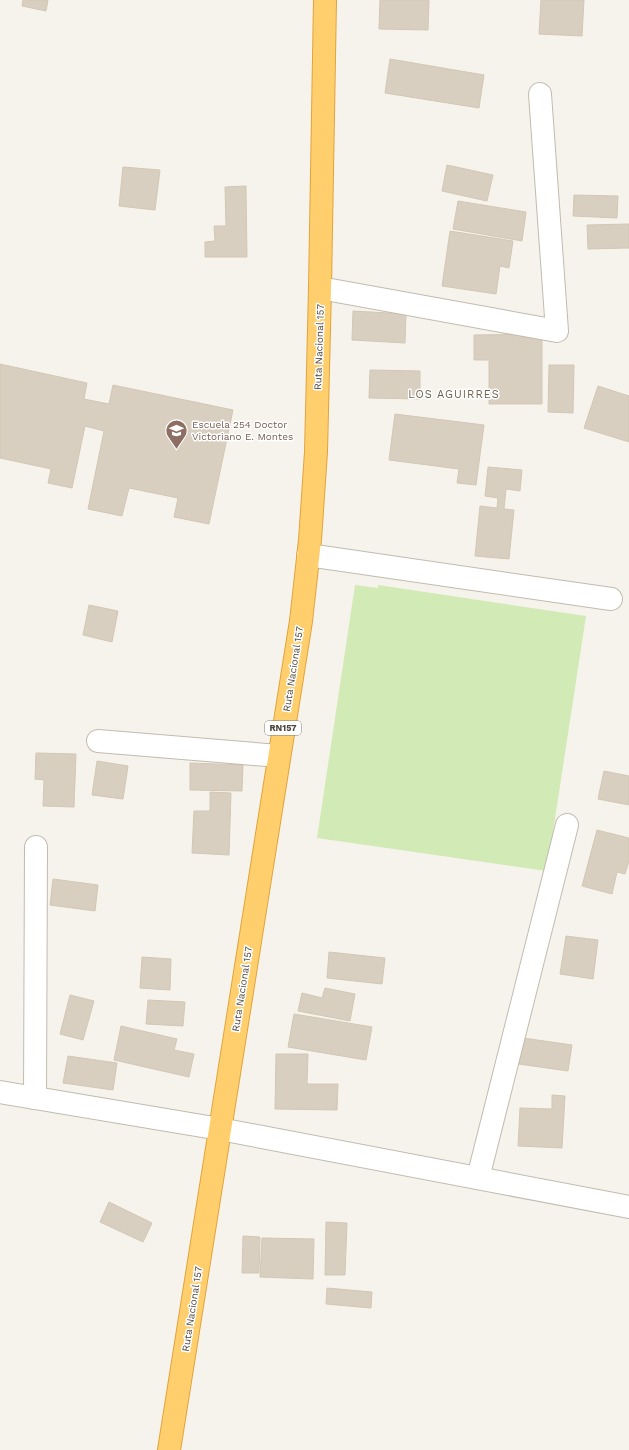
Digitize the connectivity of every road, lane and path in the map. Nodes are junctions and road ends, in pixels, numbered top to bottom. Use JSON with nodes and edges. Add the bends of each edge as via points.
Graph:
{"nodes":[{"id":1,"x":325,"y":0,"type":"edge"},
{"id":2,"x":540,"y":94,"type":"dead end"},
{"id":3,"x":320,"y":288,"type":"junction"},
{"id":4,"x":308,"y":555,"type":"junction"},
{"id":5,"x":611,"y":599,"type":"dead end"},
{"id":6,"x":98,"y":741,"type":"dead end"},
{"id":7,"x":279,"y":756,"type":"junction"},
{"id":8,"x":567,"y":825,"type":"dead end"},
{"id":9,"x":36,"y":847,"type":"dead end"},
{"id":10,"x":0,"y":1092,"type":"edge"},
{"id":11,"x":35,"y":1098,"type":"junction"},
{"id":12,"x":220,"y":1129,"type":"junction"},
{"id":13,"x":478,"y":1178,"type":"junction"},
{"id":14,"x":629,"y":1207,"type":"edge"},
{"id":15,"x":169,"y":1450,"type":"edge"}],
"edges":[{"from":1,"to":3,"type":"highway","name":"Ruta Nacional 157","number":"RN157"},
{"from":2,"to":3,"type":"street","via":[[557,331]]},
{"from":3,"to":4,"type":"highway","name":"Ruta Nacional 157","number":"RN157","via":[[316,452]]},
{"from":4,"to":5,"type":"street"},
{"from":4,"to":7,"type":"highway","name":"Ruta Nacional 157","number":"RN157","via":[[301,621]]},
{"from":6,"to":7,"type":"street"},
{"from":7,"to":12,"type":"highway","name":"Ruta Nacional 157","number":"RN157"},
{"from":8,"to":13,"type":"street"},
{"from":9,"to":11,"type":"street"},
{"from":10,"to":11,"type":"street"},
{"from":11,"to":12,"type":"street"},
{"from":12,"to":13,"type":"street"},
{"from":12,"to":15,"type":"highway","name":"Ruta Nacional 157","number":"RN157"},
{"from":13,"to":14,"type":"street"}]}
